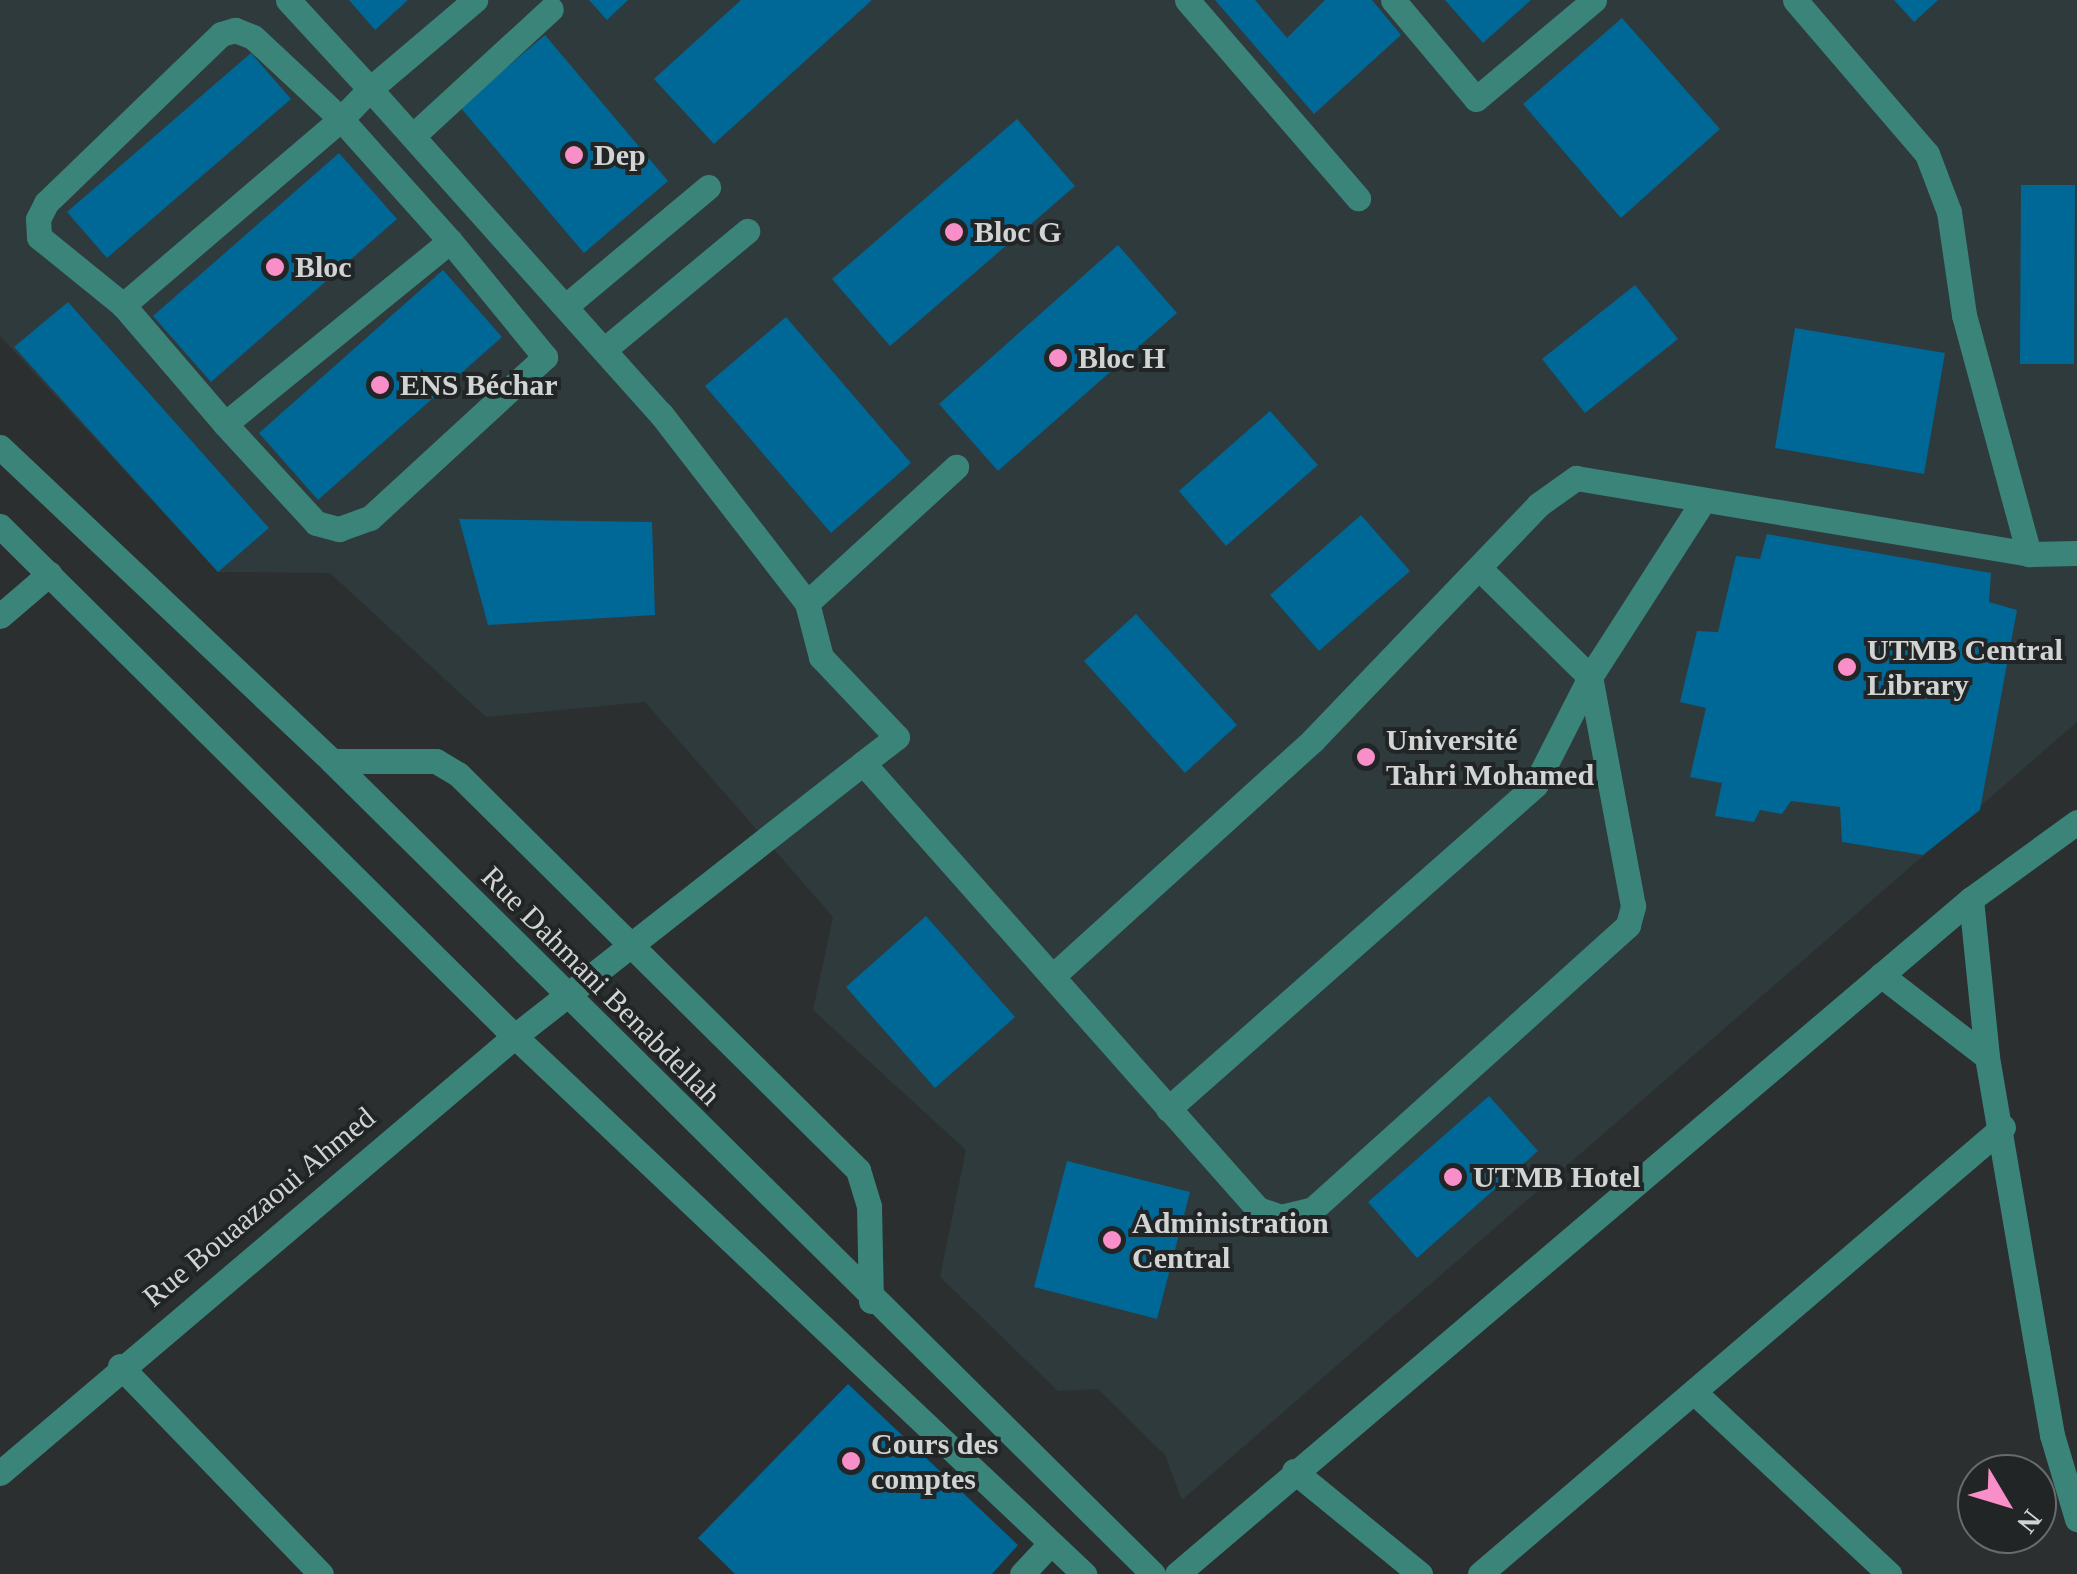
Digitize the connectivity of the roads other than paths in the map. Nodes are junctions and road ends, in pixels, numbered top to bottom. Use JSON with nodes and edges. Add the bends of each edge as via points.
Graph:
{"nodes":[{"id":1,"x":288,"y":0,"type":"edge"},
{"id":2,"x":475,"y":0,"type":"edge"},
{"id":3,"x":1187,"y":0,"type":"edge"},
{"id":4,"x":1393,"y":0,"type":"edge"},
{"id":5,"x":1594,"y":0,"type":"edge"},
{"id":6,"x":1795,"y":0,"type":"edge"},
{"id":7,"x":552,"y":9,"type":"dead end"},
{"id":8,"x":370,"y":90,"type":"junction"},
{"id":9,"x":341,"y":119,"type":"junction"},
{"id":10,"x":416,"y":133,"type":"junction"},
{"id":11,"x":708,"y":187,"type":"dead end"},
{"id":12,"x":1358,"y":198,"type":"dead end"},
{"id":13,"x":747,"y":231,"type":"dead end"},
{"id":14,"x":450,"y":241,"type":"junction"},
{"id":15,"x":122,"y":305,"type":"junction"},
{"id":16,"x":567,"y":305,"type":"junction"},
{"id":17,"x":605,"y":350,"type":"junction"},
{"id":18,"x":225,"y":424,"type":"junction"},
{"id":19,"x":0,"y":447,"type":"edge"},
{"id":20,"x":956,"y":468,"type":"dead end"},
{"id":21,"x":1702,"y":501,"type":"junction"},
{"id":22,"x":0,"y":526,"type":"edge"},
{"id":23,"x":2077,"y":553,"type":"edge"},
{"id":24,"x":2029,"y":554,"type":"junction"},
{"id":25,"x":1480,"y":569,"type":"junction"},
{"id":26,"x":48,"y":574,"type":"junction"},
{"id":27,"x":807,"y":603,"type":"junction"},
{"id":28,"x":0,"y":616,"type":"edge"},
{"id":29,"x":1590,"y":677,"type":"junction"},
{"id":30,"x":332,"y":761,"type":"junction"},
{"id":31,"x":862,"y":763,"type":"junction"},
{"id":32,"x":2077,"y":822,"type":"edge"},
{"id":33,"x":1971,"y":899,"type":"junction"},
{"id":34,"x":631,"y":949,"type":"junction"},
{"id":35,"x":1054,"y":975,"type":"junction"},
{"id":36,"x":1881,"y":975,"type":"junction"},
{"id":37,"x":565,"y":997,"type":"junction"},
{"id":38,"x":516,"y":1036,"type":"junction"},
{"id":39,"x":1987,"y":1057,"type":"junction"},
{"id":40,"x":1168,"y":1109,"type":"junction"},
{"id":41,"x":2003,"y":1126,"type":"junction"},
{"id":42,"x":870,"y":1301,"type":"junction"},
{"id":43,"x":120,"y":1366,"type":"junction"},
{"id":44,"x":1694,"y":1392,"type":"junction"},
{"id":45,"x":1294,"y":1470,"type":"junction"},
{"id":46,"x":0,"y":1473,"type":"edge"},
{"id":47,"x":2077,"y":1519,"type":"edge"},
{"id":48,"x":1051,"y":1543,"type":"junction"},
{"id":49,"x":321,"y":1574,"type":"edge"},
{"id":50,"x":1022,"y":1574,"type":"edge"},
{"id":51,"x":1084,"y":1574,"type":"edge"},
{"id":52,"x":1153,"y":1574,"type":"edge"},
{"id":53,"x":1176,"y":1574,"type":"edge"},
{"id":54,"x":1420,"y":1574,"type":"edge"},
{"id":55,"x":1480,"y":1574,"type":"edge"},
{"id":56,"x":1889,"y":1574,"type":"edge"}],
"edges":[{"from":1,"to":8,"type":"street"},
{"from":2,"to":8,"type":"street"},
{"from":3,"to":12,"type":"street"},
{"from":4,"to":5,"type":"street","via":[[1476,98]]},
{"from":6,"to":24,"type":"street","via":[[1927,154],[1949,212],[1964,315]]},
{"from":7,"to":10,"type":"street"},
{"from":8,"to":9,"type":"street"},
{"from":8,"to":10,"type":"street"},
{"from":9,"to":14,"type":"street"},
{"from":9,"to":15,"type":"street"},
{"from":9,"to":15,"type":"street","via":[[253,37],[235,30],[221,34],[46,203],[38,219],[39,237]]},
{"from":10,"to":16,"type":"street"},
{"from":11,"to":16,"type":"street"},
{"from":13,"to":17,"type":"street"},
{"from":14,"to":18,"type":"street"},
{"from":14,"to":18,"type":"street","via":[[545,357],[370,518],[339,529],[316,523]]},
{"from":15,"to":18,"type":"street"},
{"from":16,"to":17,"type":"street"},
{"from":17,"to":27,"type":"street"},
{"from":19,"to":30,"type":"street","name":"Rue Dahmani Benabdellah"},
{"from":20,"to":27,"type":"street"},
{"from":21,"to":24,"type":"street"},
{"from":21,"to":25,"type":"street","via":[[1576,478],[1538,505]]},
{"from":21,"to":29,"type":"street"},
{"from":22,"to":26,"type":"street"},
{"from":23,"to":24,"type":"street"},
{"from":25,"to":29,"type":"street"},
{"from":25,"to":35,"type":"street","via":[[1313,740]]},
{"from":26,"to":28,"type":"street"},
{"from":26,"to":38,"type":"street"},
{"from":27,"to":31,"type":"street","name":"Rue Bouaazaoui Ahmed","via":[[821,657],[897,737]]},
{"from":29,"to":40,"type":"street","via":[[1535,785]]},
{"from":29,"to":40,"type":"street","via":[[1634,906],[1628,925],[1313,1210],[1281,1216],[1258,1208]]},
{"from":30,"to":34,"type":"street","via":[[436,761],[458,774]]},
{"from":30,"to":37,"type":"street","name":"Rue Dahmani Benabdellah"},
{"from":31,"to":34,"type":"street","name":"Rue Bouaazaoui Ahmed"},
{"from":31,"to":35,"type":"street"},
{"from":32,"to":33,"type":"street"},
{"from":33,"to":36,"type":"street"},
{"from":33,"to":39,"type":"street"},
{"from":34,"to":37,"type":"street","name":"Rue Bouaazaoui Ahmed"},
{"from":34,"to":42,"type":"street","via":[[858,1170],[870,1206]]},
{"from":35,"to":40,"type":"street"},
{"from":36,"to":39,"type":"street"},
{"from":36,"to":45,"type":"street"},
{"from":37,"to":38,"type":"street","name":"Rue Bouaazaoui Ahmed"},
{"from":37,"to":42,"type":"street","name":"Rue Dahmani Benabdellah"},
{"from":38,"to":43,"type":"street","name":"Rue Bouaazaoui Ahmed"},
{"from":38,"to":48,"type":"street"},
{"from":39,"to":41,"type":"street"},
{"from":41,"to":44,"type":"street"},
{"from":41,"to":47,"type":"street","via":[[2052,1435]]},
{"from":42,"to":52,"type":"street","name":"Rue Dahmani Benabdellah"},
{"from":43,"to":46,"type":"street","name":"Rue Bouaazaoui Ahmed"},
{"from":43,"to":49,"type":"street"},
{"from":44,"to":55,"type":"street"},
{"from":44,"to":56,"type":"street"},
{"from":45,"to":53,"type":"street"},
{"from":45,"to":54,"type":"street"},
{"from":48,"to":50,"type":"street"},
{"from":48,"to":51,"type":"street"}]}
